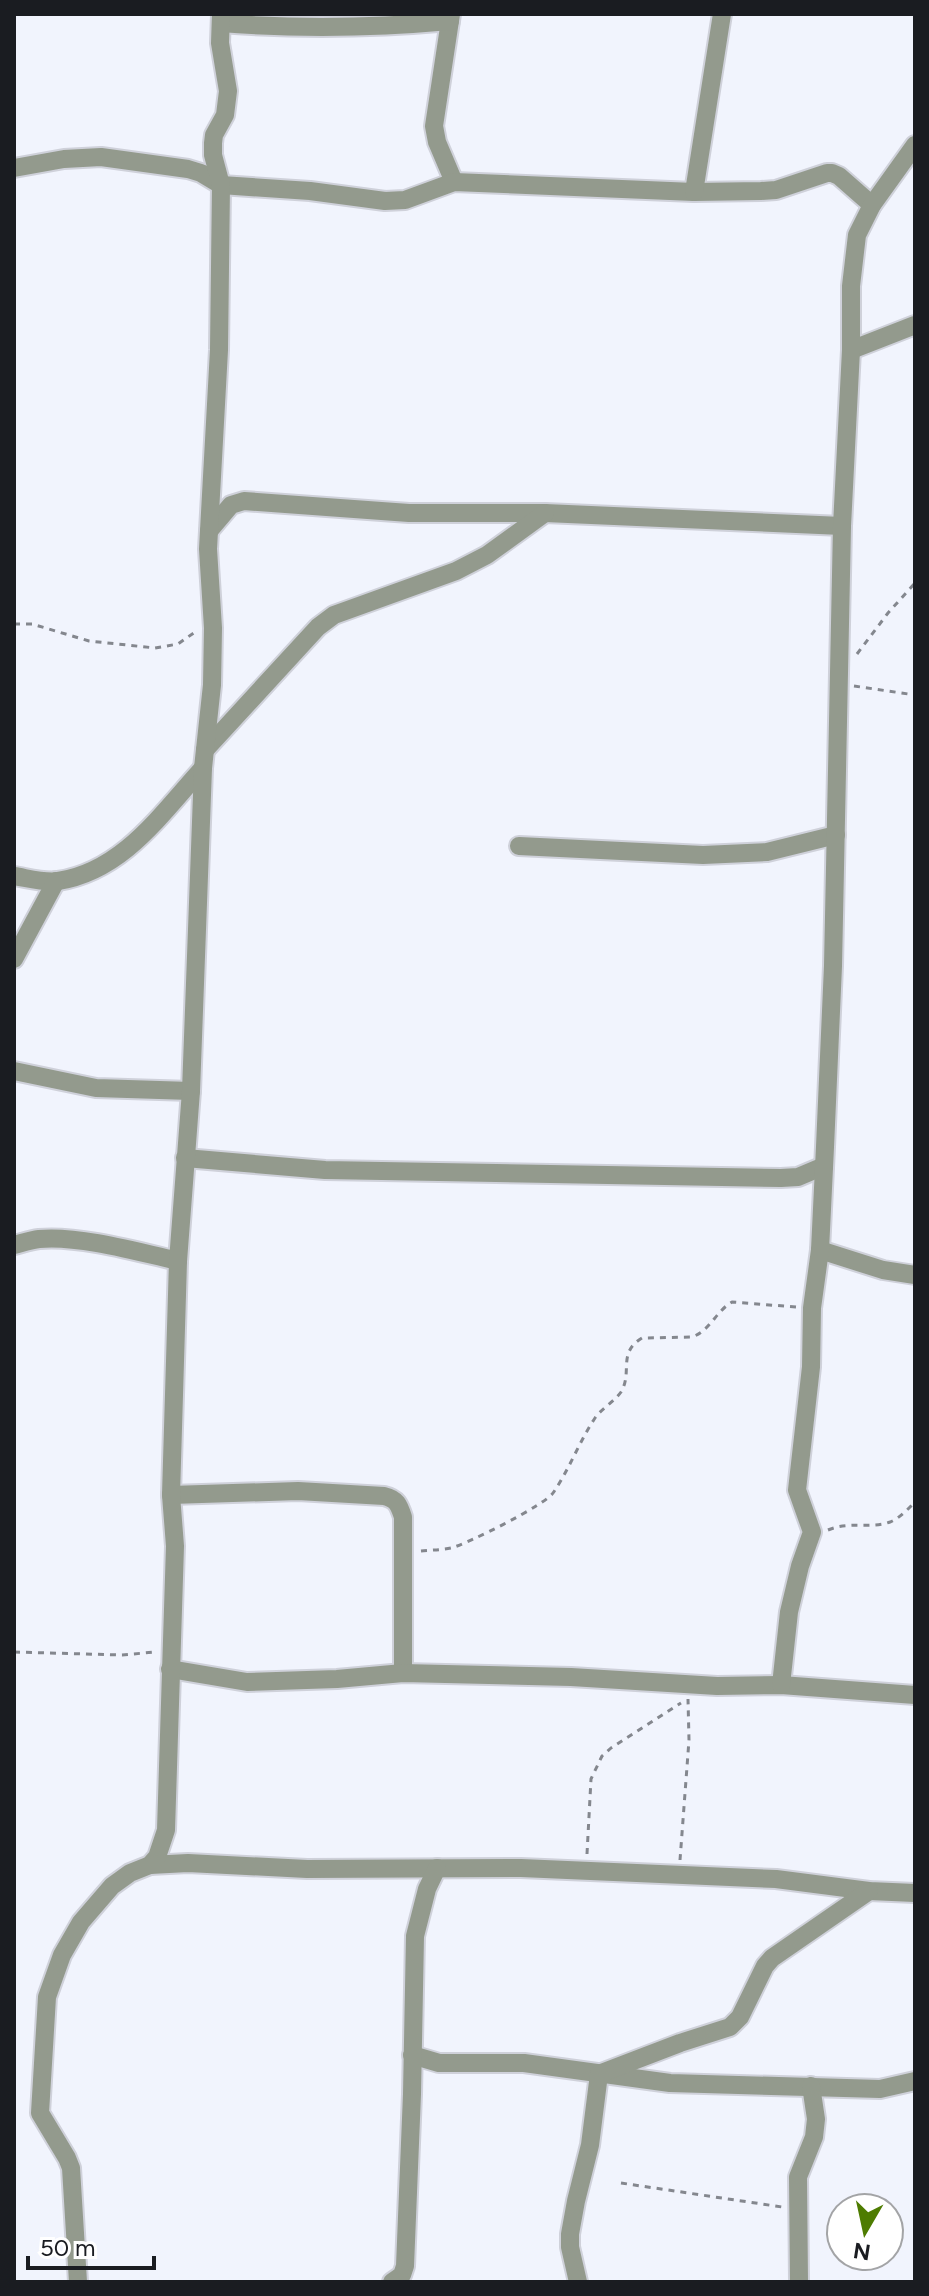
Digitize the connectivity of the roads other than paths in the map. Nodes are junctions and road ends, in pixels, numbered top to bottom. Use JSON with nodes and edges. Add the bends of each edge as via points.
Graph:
{"nodes":[{"id":1,"x":722,"y":14,"type":"edge"},
{"id":2,"x":451,"y":18,"type":"edge"},
{"id":3,"x":221,"y":19,"type":"edge"},
{"id":4,"x":915,"y":145,"type":"edge"},
{"id":5,"x":14,"y":168,"type":"edge"},
{"id":6,"x":454,"y":182,"type":"junction"},
{"id":7,"x":221,"y":185,"type":"junction"},
{"id":8,"x":694,"y":192,"type":"junction"},
{"id":9,"x":872,"y":205,"type":"junction"},
{"id":10,"x":915,"y":325,"type":"edge"},
{"id":11,"x":851,"y":350,"type":"junction"},
{"id":12,"x":545,"y":513,"type":"junction"},
{"id":13,"x":842,"y":526,"type":"junction"},
{"id":14,"x":209,"y":531,"type":"junction"},
{"id":15,"x":204,"y":759,"type":"junction"},
{"id":16,"x":836,"y":835,"type":"junction"},
{"id":17,"x":519,"y":846,"type":"dead end"},
{"id":18,"x":14,"y":876,"type":"edge"},
{"id":19,"x":56,"y":881,"type":"junction"},
{"id":20,"x":14,"y":959,"type":"edge"},
{"id":21,"x":14,"y":1071,"type":"edge"},
{"id":22,"x":191,"y":1091,"type":"junction"},
{"id":23,"x":185,"y":1158,"type":"junction"},
{"id":24,"x":824,"y":1166,"type":"junction"},
{"id":25,"x":798,"y":1177,"type":"junction"},
{"id":26,"x":822,"y":1200,"type":"junction"},
{"id":27,"x":14,"y":1245,"type":"edge"},
{"id":28,"x":820,"y":1250,"type":"junction"},
{"id":29,"x":178,"y":1261,"type":"junction"},
{"id":30,"x":915,"y":1275,"type":"edge"},
{"id":31,"x":171,"y":1495,"type":"junction"},
{"id":32,"x":170,"y":1660,"type":"junction"},
{"id":33,"x":403,"y":1673,"type":"junction"},
{"id":34,"x":781,"y":1685,"type":"junction"},
{"id":35,"x":915,"y":1695,"type":"edge"},
{"id":36,"x":166,"y":1830,"type":"junction"},
{"id":37,"x":188,"y":1863,"type":"junction"},
{"id":38,"x":150,"y":1865,"type":"junction"},
{"id":39,"x":437,"y":1868,"type":"junction"},
{"id":40,"x":869,"y":1891,"type":"junction"},
{"id":41,"x":915,"y":1893,"type":"edge"},
{"id":42,"x":412,"y":2055,"type":"junction"},
{"id":43,"x":599,"y":2074,"type":"junction"},
{"id":44,"x":915,"y":2081,"type":"edge"},
{"id":45,"x":811,"y":2086,"type":"junction"},
{"id":46,"x":400,"y":2278,"type":"edge"},
{"id":47,"x":78,"y":2282,"type":"edge"},
{"id":48,"x":578,"y":2282,"type":"edge"},
{"id":49,"x":799,"y":2282,"type":"edge"}],
"edges":[{"from":1,"to":8,"type":"street"},
{"from":2,"to":3,"type":"street","via":[[363,28],[284,28]]},
{"from":2,"to":6,"type":"street","via":[[434,126]]},
{"from":3,"to":7,"type":"street","via":[[228,91],[213,155]]},
{"from":4,"to":9,"type":"street"},
{"from":5,"to":7,"type":"street","via":[[101,157],[188,169]]},
{"from":6,"to":7,"type":"street","via":[[405,200],[385,201]]},
{"from":6,"to":8,"type":"street"},
{"from":7,"to":14,"type":"street"},
{"from":8,"to":9,"type":"street","via":[[776,190],[832,173]]},
{"from":9,"to":11,"type":"street","via":[[857,235]]},
{"from":10,"to":11,"type":"street"},
{"from":11,"to":13,"type":"street"},
{"from":12,"to":13,"type":"street"},
{"from":12,"to":14,"type":"street","via":[[409,513],[244,501],[231,505]]},
{"from":12,"to":15,"type":"street","via":[[456,571],[334,615]]},
{"from":13,"to":16,"type":"street"},
{"from":14,"to":15,"type":"street","via":[[212,685]]},
{"from":15,"to":19,"type":"street","via":[[134,844],[102,868]]},
{"from":15,"to":22,"type":"street"},
{"from":16,"to":17,"type":"street","via":[[767,852],[703,855]]},
{"from":16,"to":24,"type":"street"},
{"from":18,"to":19,"type":"street"},
{"from":19,"to":20,"type":"street"},
{"from":21,"to":22,"type":"street","via":[[96,1088]]},
{"from":22,"to":23,"type":"street"},
{"from":23,"to":25,"type":"street","via":[[325,1170]]},
{"from":23,"to":29,"type":"street"},
{"from":24,"to":25,"type":"street"},
{"from":24,"to":26,"type":"street"},
{"from":25,"to":26,"type":"street"},
{"from":26,"to":28,"type":"street"},
{"from":27,"to":29,"type":"street","via":[[56,1239]]},
{"from":28,"to":30,"type":"street"},
{"from":28,"to":34,"type":"street","via":[[797,1490],[812,1532],[789,1612]]},
{"from":29,"to":31,"type":"street"},
{"from":31,"to":32,"type":"street","via":[[175,1546]]},
{"from":31,"to":33,"type":"street","via":[[298,1491],[394,1498],[403,1517]]},
{"from":32,"to":33,"type":"street","via":[[247,1682]]},
{"from":32,"to":36,"type":"street"},
{"from":33,"to":34,"type":"street"},
{"from":34,"to":35,"type":"street"},
{"from":36,"to":37,"type":"street","via":[[171,1846]]},
{"from":36,"to":38,"type":"street"},
{"from":37,"to":38,"type":"street"},
{"from":37,"to":39,"type":"street"},
{"from":38,"to":47,"type":"street","via":[[112,1886],[81,1922],[47,1997],[40,2113],[71,2168]]},
{"from":39,"to":40,"type":"street","via":[[776,1879]]},
{"from":39,"to":42,"type":"street","via":[[415,1936]]},
{"from":40,"to":41,"type":"street"},
{"from":40,"to":43,"type":"street","via":[[772,1958],[730,2027]]},
{"from":42,"to":43,"type":"street","via":[[439,2063],[524,2063]]},
{"from":42,"to":46,"type":"street"},
{"from":43,"to":45,"type":"street","via":[[670,2083]]},
{"from":43,"to":48,"type":"street","via":[[570,2234]]},
{"from":44,"to":45,"type":"street","via":[[880,2089]]},
{"from":45,"to":49,"type":"street","via":[[814,2137],[798,2177]]}]}
